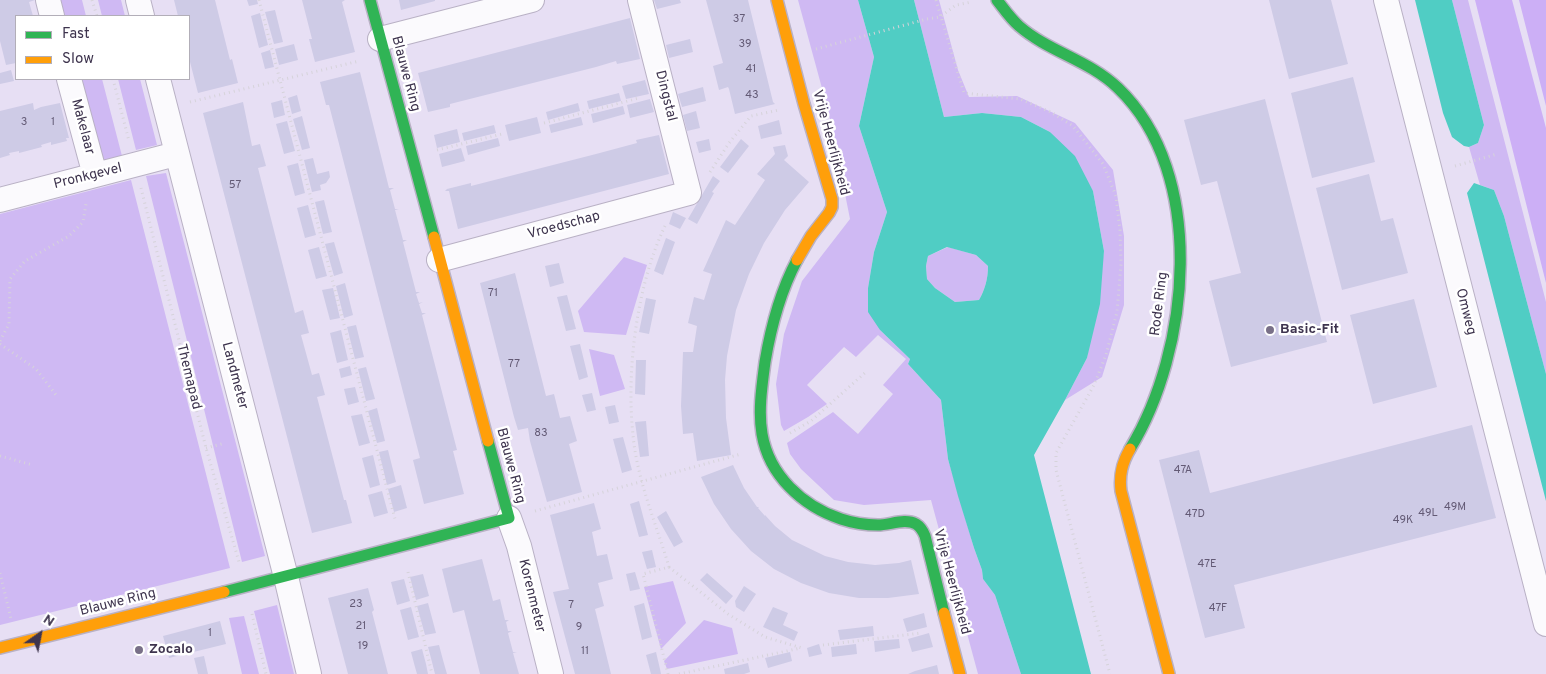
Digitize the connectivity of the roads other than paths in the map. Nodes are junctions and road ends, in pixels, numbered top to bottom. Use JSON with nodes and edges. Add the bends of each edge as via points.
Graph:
{"nodes":[{"id":1,"x":48,"y":0,"type":"edge"},
{"id":2,"x":138,"y":0,"type":"edge"},
{"id":3,"x":370,"y":0,"type":"edge"},
{"id":4,"x":532,"y":0,"type":"edge"},
{"id":5,"x":640,"y":0,"type":"edge"},
{"id":6,"x":777,"y":0,"type":"edge"},
{"id":7,"x":997,"y":0,"type":"edge"},
{"id":8,"x":1386,"y":0,"type":"edge"},
{"id":9,"x":52,"y":15,"type":"edge"},
{"id":10,"x":142,"y":15,"type":"edge"},
{"id":11,"x":382,"y":47,"type":"junction"},
{"id":12,"x":69,"y":80,"type":"edge"},
{"id":13,"x":158,"y":80,"type":"edge"},
{"id":14,"x":176,"y":154,"type":"junction"},
{"id":15,"x":88,"y":177,"type":"junction"},
{"id":16,"x":689,"y":193,"type":"joint"},
{"id":17,"x":0,"y":200,"type":"edge"},
{"id":18,"x":439,"y":260,"type":"junction"},
{"id":19,"x":509,"y":518,"type":"junction"},
{"id":20,"x":286,"y":578,"type":"junction"},
{"id":21,"x":1546,"y":624,"type":"edge"},
{"id":22,"x":0,"y":648,"type":"edge"},
{"id":23,"x":309,"y":674,"type":"edge"},
{"id":24,"x":551,"y":674,"type":"edge"},
{"id":25,"x":960,"y":674,"type":"edge"},
{"id":26,"x":1169,"y":674,"type":"edge"}],
"edges":[{"from":1,"to":9,"type":"street"},
{"from":2,"to":10,"type":"street"},
{"from":3,"to":11,"type":"street","name":"Blauwe Ring"},
{"from":4,"to":11,"type":"street"},
{"from":5,"to":16,"type":"street","name":"Dingstal"},
{"from":6,"to":25,"type":"street","name":"Vrije Heerlijkheid","via":[[832,207],[802,251],[779,303],[765,365],[762,396],[766,447],[787,485],[808,503],[858,524],[908,522],[921,528]]},
{"from":7,"to":26,"type":"street","name":"Rode Ring","via":[[1023,31],[1100,74],[1130,101],[1158,144],[1168,174],[1180,240],[1177,306],[1167,360],[1154,402],[1121,467],[1120,477]]},
{"from":8,"to":21,"type":"street","name":"Omweg"},
{"from":11,"to":18,"type":"street","name":"Blauwe Ring"},
{"from":12,"to":15,"type":"street","name":"Makelaar"},
{"from":13,"to":14,"type":"street","name":"Landmeter"},
{"from":14,"to":15,"type":"street","name":"Pronkgevel"},
{"from":14,"to":20,"type":"street","name":"Landmeter"},
{"from":15,"to":17,"type":"street","name":"Pronkgevel"},
{"from":16,"to":18,"type":"street","name":"Vroedschap"},
{"from":18,"to":19,"type":"street","name":"Blauwe Ring"},
{"from":19,"to":20,"type":"street","name":"Blauwe Ring"},
{"from":19,"to":24,"type":"street","name":"Korenmeter"},
{"from":20,"to":22,"type":"street","name":"Blauwe Ring"},
{"from":20,"to":23,"type":"street","name":"Landmeter"}]}
